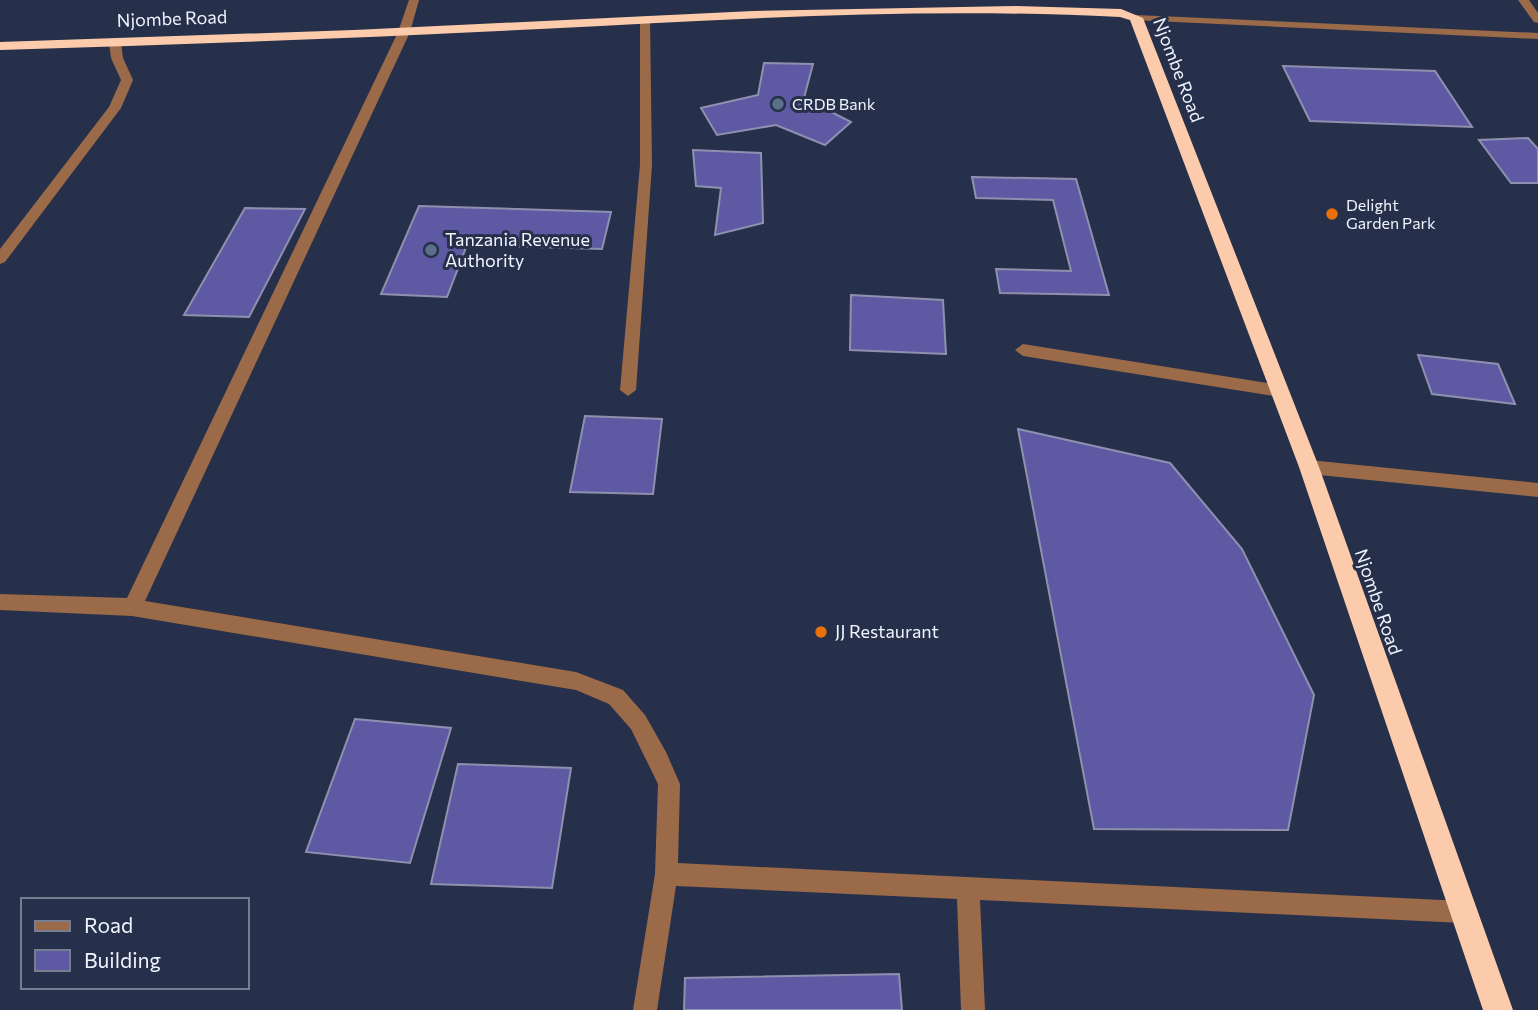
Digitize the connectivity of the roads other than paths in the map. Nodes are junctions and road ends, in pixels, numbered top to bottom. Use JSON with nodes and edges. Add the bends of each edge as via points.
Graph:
{"nodes":[{"id":1,"x":414,"y":0,"type":"edge"},
{"id":2,"x":1523,"y":0,"type":"edge"},
{"id":3,"x":981,"y":4,"type":"edge"},
{"id":4,"x":1136,"y":18,"type":"junction"},
{"id":5,"x":645,"y":19,"type":"junction"},
{"id":6,"x":1538,"y":20,"type":"edge"},
{"id":7,"x":404,"y":32,"type":"junction"},
{"id":8,"x":1538,"y":36,"type":"edge"},
{"id":9,"x":115,"y":43,"type":"junction"},
{"id":10,"x":0,"y":46,"type":"edge"},
{"id":11,"x":0,"y":259,"type":"edge"},
{"id":12,"x":1023,"y":350,"type":"dead end"},
{"id":13,"x":628,"y":390,"type":"dead end"},
{"id":14,"x":1280,"y":391,"type":"junction"},
{"id":15,"x":1309,"y":467,"type":"junction"},
{"id":16,"x":1538,"y":490,"type":"edge"},
{"id":17,"x":0,"y":602,"type":"edge"},
{"id":18,"x":132,"y":607,"type":"junction"},
{"id":19,"x":666,"y":874,"type":"junction"},
{"id":20,"x":968,"y":890,"type":"junction"},
{"id":21,"x":1463,"y":912,"type":"junction"},
{"id":22,"x":645,"y":1010,"type":"edge"},
{"id":23,"x":973,"y":1010,"type":"edge"},
{"id":24,"x":1498,"y":1010,"type":"edge"}],
"edges":[{"from":1,"to":7,"type":"street"},
{"from":2,"to":6,"type":"street"},
{"from":3,"to":4,"type":"highway","name":"Njombe Road","via":[[1121,13]]},
{"from":3,"to":5,"type":"highway","name":"Njombe Road"},
{"from":4,"to":8,"type":"street"},
{"from":4,"to":14,"type":"highway","name":"Njombe Road"},
{"from":5,"to":7,"type":"highway","name":"Njombe Road"},
{"from":5,"to":13,"type":"street","via":[[646,165]]},
{"from":7,"to":9,"type":"highway","name":"Njombe Road"},
{"from":7,"to":18,"type":"street"},
{"from":9,"to":10,"type":"highway","name":"Njombe Road"},
{"from":9,"to":11,"type":"street","via":[[127,79],[115,108]]},
{"from":12,"to":14,"type":"street"},
{"from":14,"to":15,"type":"highway","name":"Njombe Road"},
{"from":15,"to":16,"type":"street"},
{"from":15,"to":21,"type":"highway","name":"Njombe Road"},
{"from":17,"to":18,"type":"street"},
{"from":18,"to":19,"type":"street","via":[[576,681],[616,697],[638,722],[669,784]]},
{"from":19,"to":20,"type":"street"},
{"from":19,"to":22,"type":"street"},
{"from":20,"to":21,"type":"street"},
{"from":20,"to":23,"type":"street"},
{"from":21,"to":24,"type":"highway","name":"Njombe Road"}]}
